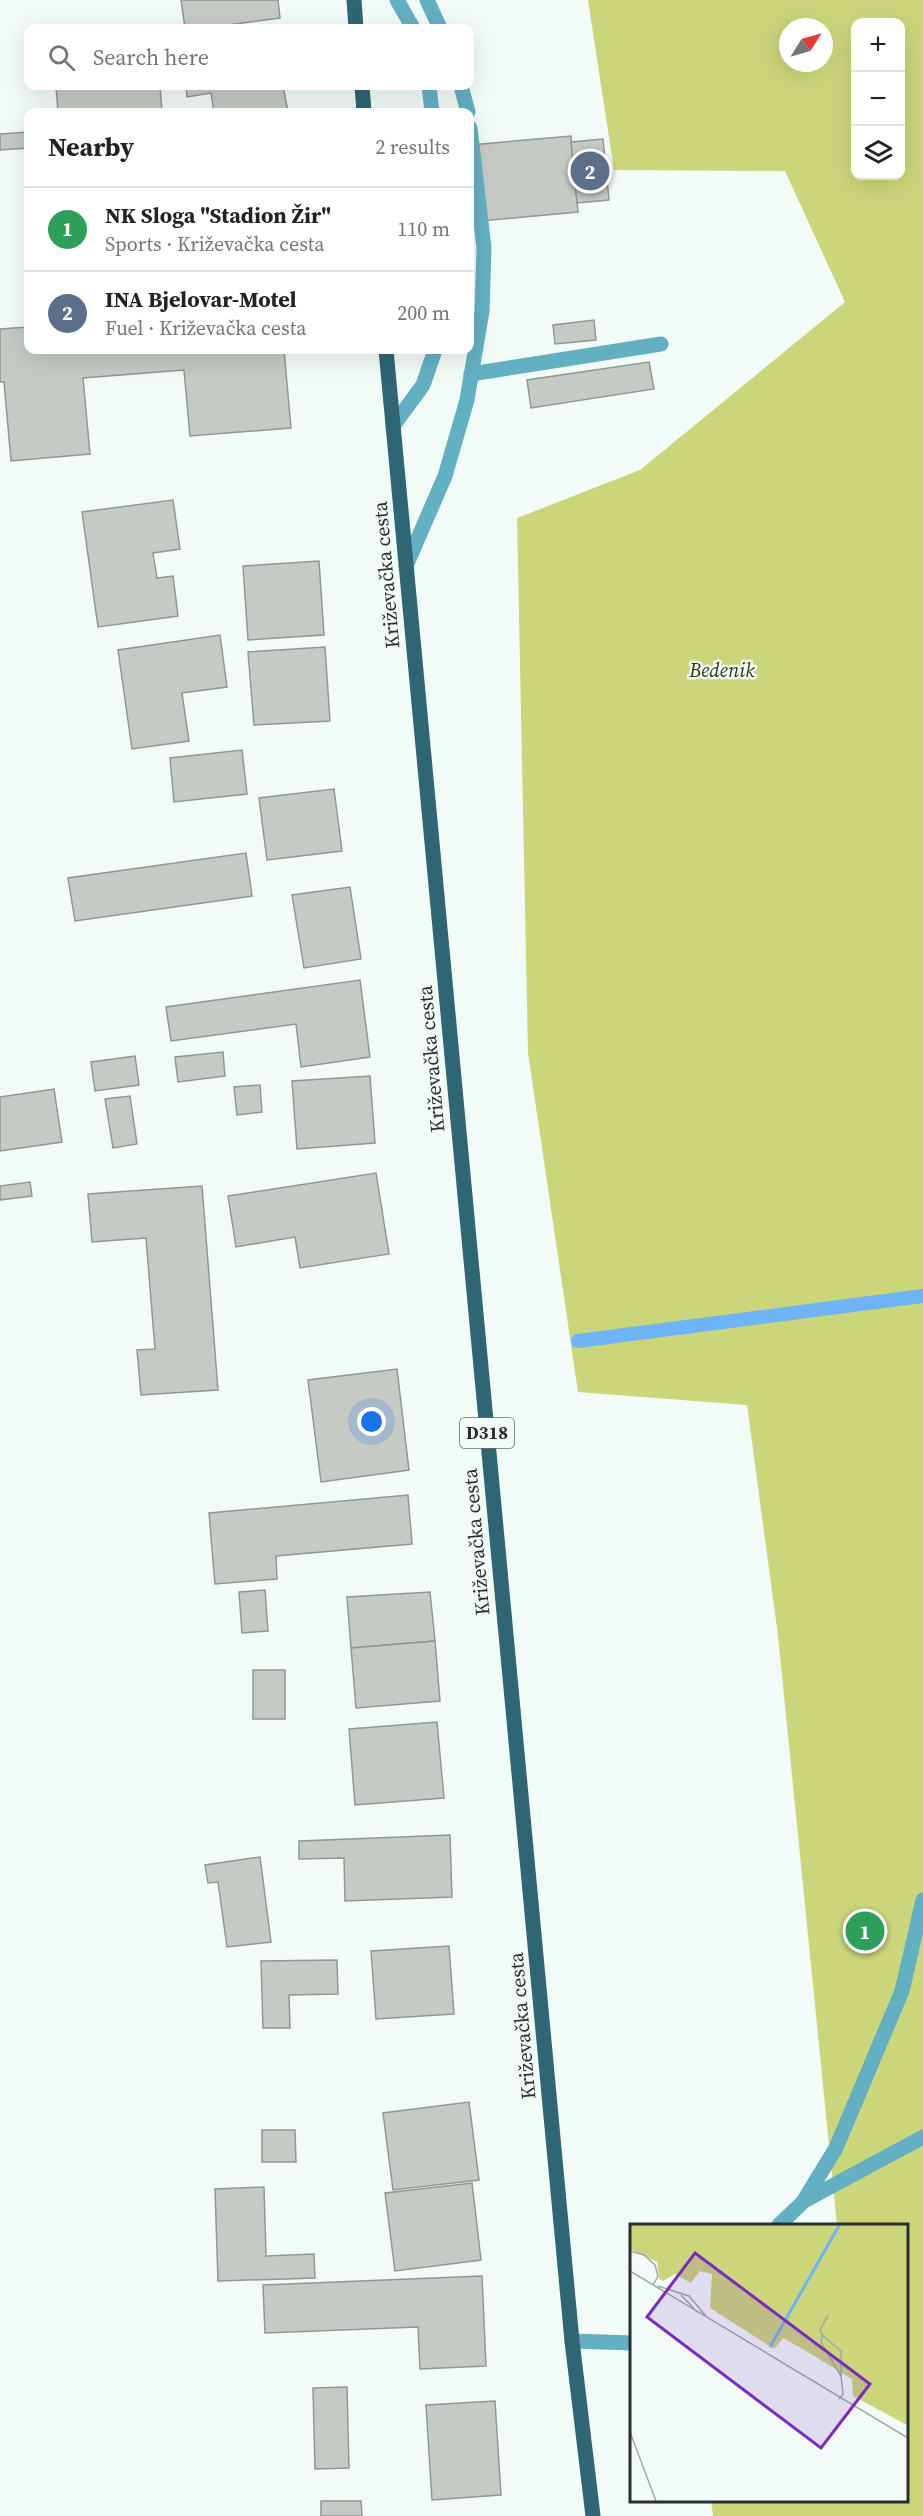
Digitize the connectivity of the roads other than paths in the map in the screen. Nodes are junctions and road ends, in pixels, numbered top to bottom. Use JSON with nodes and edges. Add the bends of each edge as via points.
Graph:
{"nodes":[{"id":1,"x":354,"y":0,"type":"edge"},
{"id":2,"x":397,"y":0,"type":"edge"},
{"id":3,"x":427,"y":0,"type":"edge"},
{"id":4,"x":357,"y":24,"type":"edge"},
{"id":5,"x":410,"y":24,"type":"edge"},
{"id":6,"x":438,"y":24,"type":"edge"},
{"id":7,"x":362,"y":90,"type":"edge"},
{"id":8,"x":429,"y":90,"type":"edge"},
{"id":9,"x":462,"y":90,"type":"edge"},
{"id":10,"x":364,"y":108,"type":"edge"},
{"id":11,"x":432,"y":108,"type":"edge"},
{"id":12,"x":467,"y":108,"type":"edge"},
{"id":13,"x":474,"y":165,"type":"edge"},
{"id":14,"x":661,"y":344,"type":"dead end"},
{"id":15,"x":386,"y":354,"type":"edge"},
{"id":16,"x":434,"y":354,"type":"edge"},
{"id":17,"x":471,"y":374,"type":"junction"},
{"id":18,"x":393,"y":426,"type":"junction"},
{"id":19,"x":406,"y":566,"type":"junction"},
{"id":20,"x":923,"y":1900,"type":"edge"},
{"id":21,"x":923,"y":2137,"type":"edge"},
{"id":22,"x":803,"y":2202,"type":"junction"},
{"id":23,"x":780,"y":2224,"type":"edge"},
{"id":24,"x":572,"y":2341,"type":"junction"},
{"id":25,"x":630,"y":2343,"type":"edge"},
{"id":26,"x":593,"y":2516,"type":"edge"}],
"edges":[{"from":1,"to":4,"type":"main road"},
{"from":2,"to":5,"type":"lane"},
{"from":3,"to":6,"type":"lane"},
{"from":7,"to":10,"type":"main road"},
{"from":8,"to":11,"type":"lane"},
{"from":9,"to":12,"type":"lane"},
{"from":13,"to":17,"type":"lane","via":[[483,248],[482,311]]},
{"from":14,"to":17,"type":"lane"},
{"from":15,"to":18,"type":"main road","name":"Križevačka cesta","number":"D318"},
{"from":16,"to":18,"type":"lane","via":[[423,386]]},
{"from":17,"to":19,"type":"lane","via":[[444,476]]},
{"from":18,"to":19,"type":"main road","name":"Križevačka cesta","number":"D318"},
{"from":19,"to":24,"type":"main road","name":"Križevačka cesta","number":"D318"},
{"from":20,"to":22,"type":"lane","via":[[902,1992],[836,2148]]},
{"from":21,"to":22,"type":"lane"},
{"from":22,"to":23,"type":"lane"},
{"from":24,"to":25,"type":"lane"},
{"from":24,"to":26,"type":"main road","name":"Križevačka cesta","number":"D318"}]}
